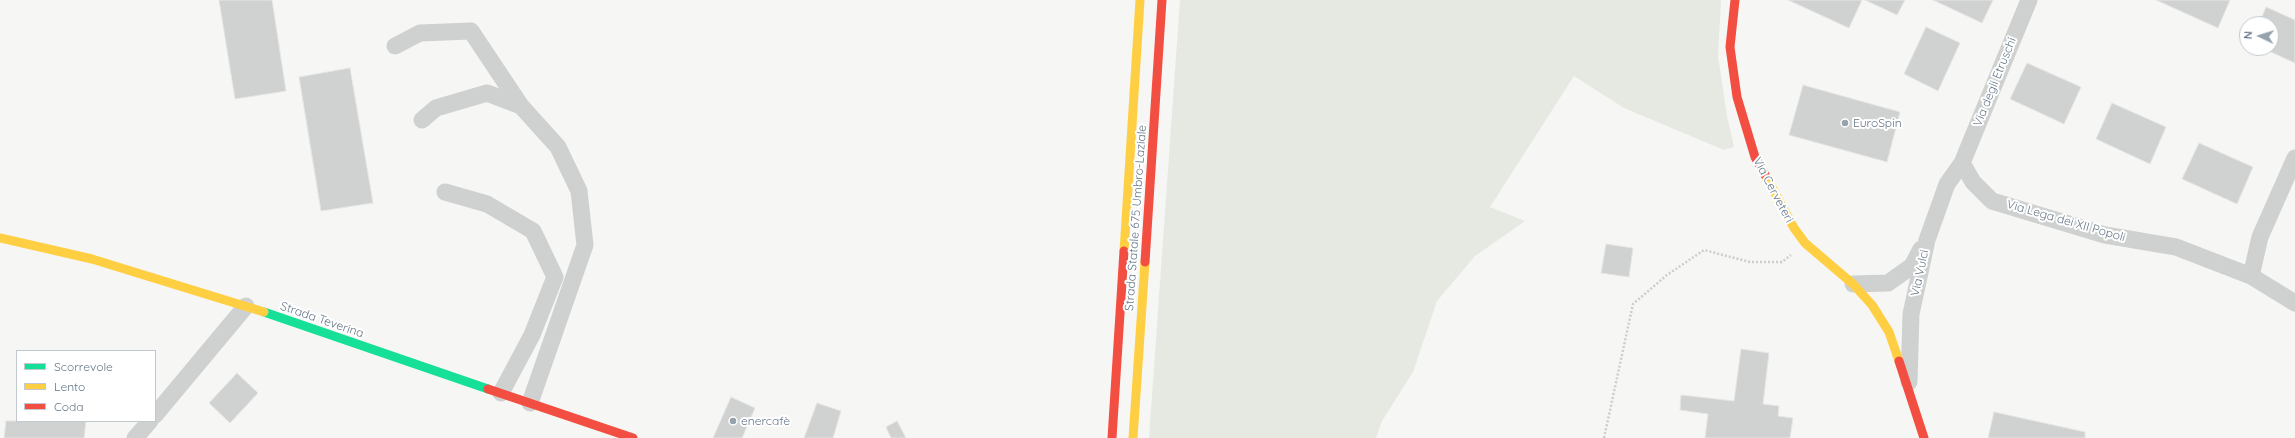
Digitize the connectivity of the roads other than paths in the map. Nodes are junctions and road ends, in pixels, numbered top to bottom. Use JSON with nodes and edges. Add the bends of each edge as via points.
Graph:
{"nodes":[{"id":1,"x":1140,"y":0,"type":"edge"},
{"id":2,"x":1162,"y":0,"type":"edge"},
{"id":3,"x":1735,"y":0,"type":"edge"},
{"id":4,"x":2029,"y":0,"type":"edge"},
{"id":5,"x":395,"y":46,"type":"dead end"},
{"id":6,"x":521,"y":106,"type":"junction"},
{"id":7,"x":422,"y":120,"type":"dead end"},
{"id":8,"x":2295,"y":158,"type":"edge"},
{"id":9,"x":1962,"y":163,"type":"junction"},
{"id":10,"x":445,"y":192,"type":"dead end"},
{"id":11,"x":0,"y":238,"type":"edge"},
{"id":12,"x":1926,"y":240,"type":"junction"},
{"id":13,"x":2251,"y":276,"type":"junction"},
{"id":14,"x":1853,"y":284,"type":"junction"},
{"id":15,"x":2295,"y":303,"type":"edge"},
{"id":16,"x":246,"y":306,"type":"junction"},
{"id":17,"x":1909,"y":391,"type":"junction"},
{"id":18,"x":501,"y":393,"type":"junction"},
{"id":19,"x":530,"y":404,"type":"junction"},
{"id":20,"x":156,"y":413,"type":"edge"},
{"id":21,"x":149,"y":422,"type":"edge"},
{"id":22,"x":135,"y":438,"type":"edge"},
{"id":23,"x":633,"y":438,"type":"edge"},
{"id":24,"x":1112,"y":438,"type":"edge"},
{"id":25,"x":1133,"y":438,"type":"edge"},
{"id":26,"x":1924,"y":438,"type":"edge"}],
"edges":[{"from":1,"to":24,"type":"main road","name":"Strada Statale 675 Umbro-Laziale"},
{"from":2,"to":25,"type":"main road","name":"Strada Statale 675 Umbro-Laziale"},
{"from":3,"to":14,"type":"main road","name":"Via Cerveteri","via":[[1730,47],[1737,96],[1755,157],[1805,243]]},
{"from":4,"to":9,"type":"street","name":"Via degli Etruschi"},
{"from":5,"to":6,"type":"street","via":[[420,33],[471,31]]},
{"from":6,"to":7,"type":"street","via":[[487,93],[436,108]]},
{"from":6,"to":19,"type":"street","via":[[558,147],[579,191],[585,245]]},
{"from":8,"to":13,"type":"street","via":[[2260,237]]},
{"from":9,"to":12,"type":"street","name":"Via Vulci","via":[[1947,184]]},
{"from":9,"to":13,"type":"street","name":"Via Lega dei XII Popoli","via":[[1973,182],[1992,201],[2105,235],[2176,248]]},
{"from":10,"to":18,"type":"street","via":[[486,204],[533,232],[555,277],[532,335]]},
{"from":11,"to":16,"type":"main road","name":"Strada Teverina","via":[[92,259]]},
{"from":12,"to":14,"type":"street","via":[[1912,266],[1888,283]]},
{"from":12,"to":17,"type":"street","name":"Via Vulci","via":[[1911,314]]},
{"from":13,"to":15,"type":"street","name":"Via Lega dei XII Popoli"},
{"from":14,"to":17,"type":"main road","name":"Via Cerveteri","via":[[1872,305],[1889,332]]},
{"from":16,"to":18,"type":"main road","name":"Strada Teverina"},
{"from":16,"to":20,"type":"street"},
{"from":17,"to":26,"type":"main road","name":"Via Cerveteri"},
{"from":18,"to":19,"type":"main road","name":"Strada Teverina"},
{"from":19,"to":23,"type":"main road","name":"Strada Teverina"},
{"from":21,"to":22,"type":"street"}]}
